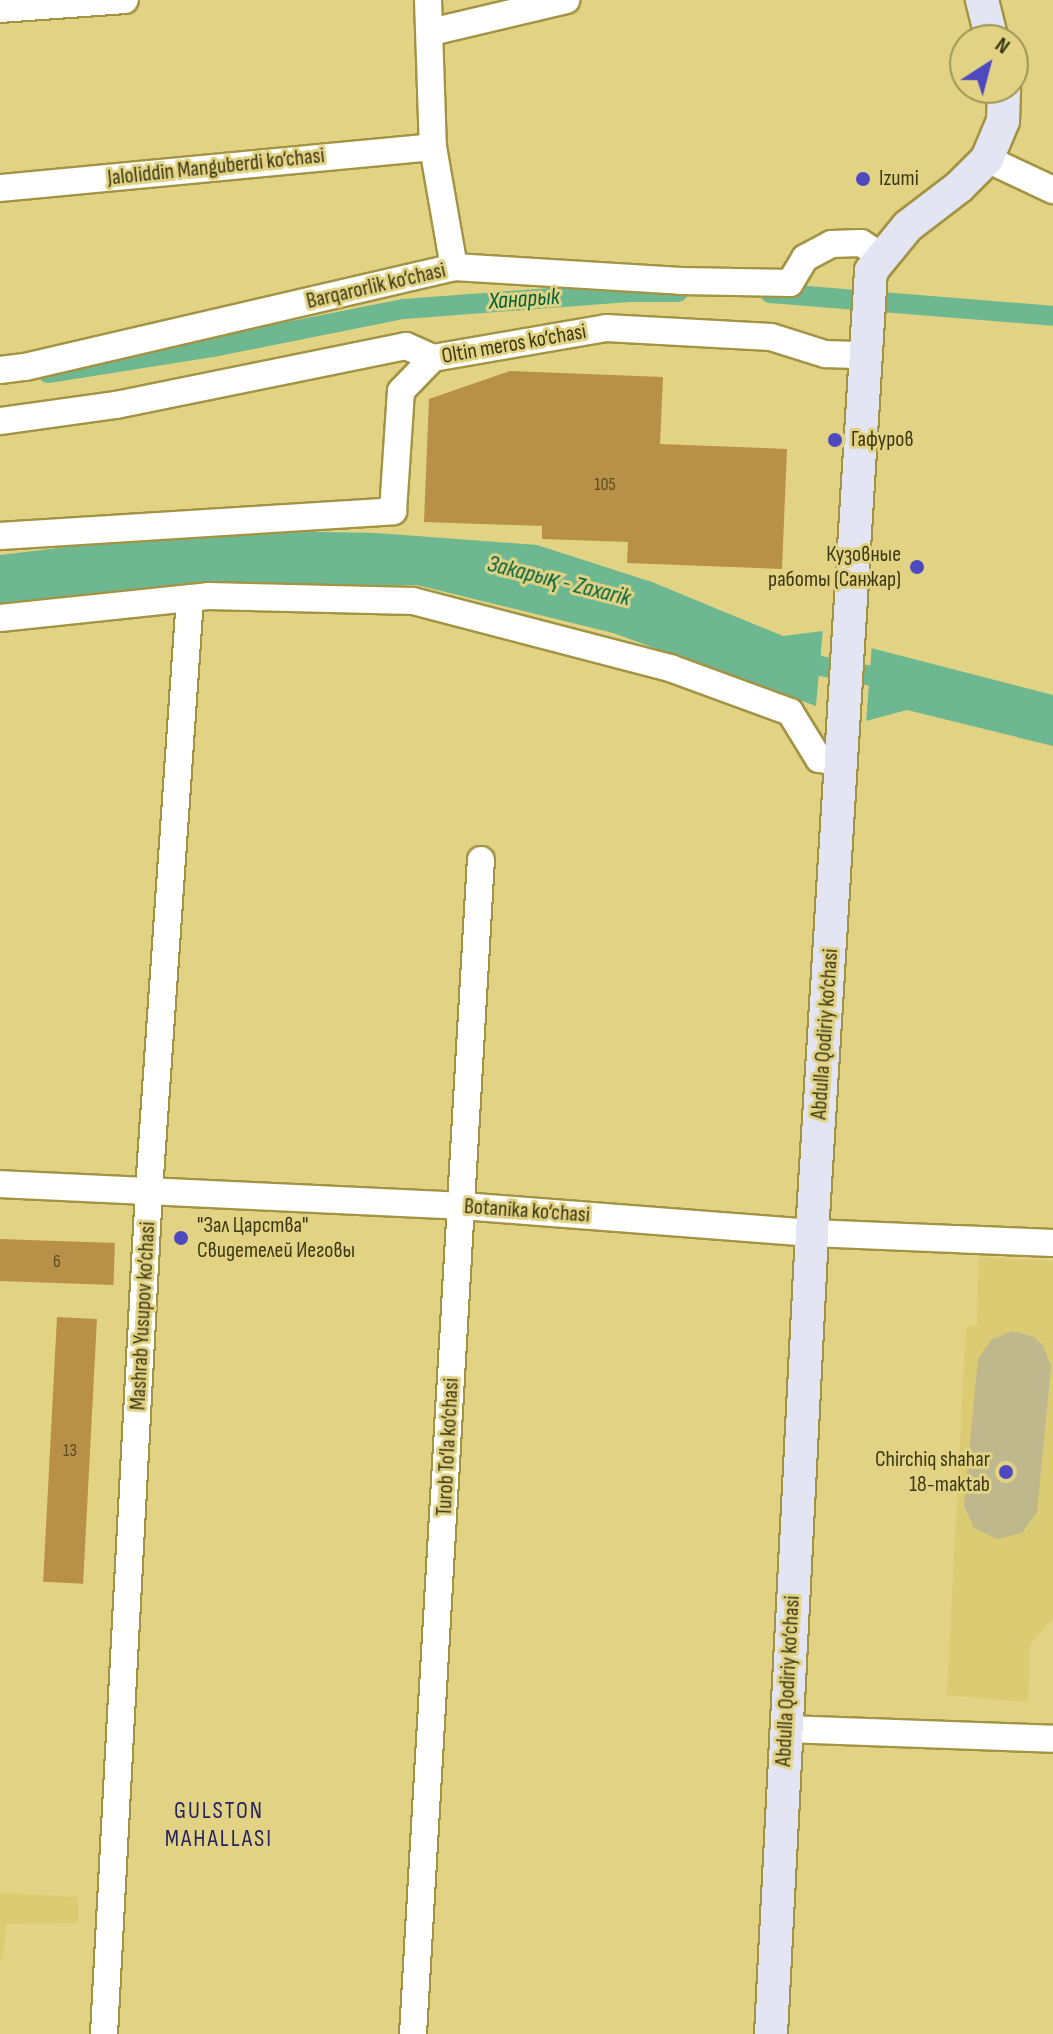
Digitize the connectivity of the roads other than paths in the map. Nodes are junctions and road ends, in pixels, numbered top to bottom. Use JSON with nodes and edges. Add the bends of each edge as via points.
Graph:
{"nodes":[{"id":1,"x":125,"y":0,"type":"edge"},
{"id":2,"x":428,"y":0,"type":"edge"},
{"id":3,"x":566,"y":0,"type":"edge"},
{"id":4,"x":982,"y":0,"type":"edge"},
{"id":5,"x":0,"y":9,"type":"edge"},
{"id":6,"x":988,"y":24,"type":"edge"},
{"id":7,"x":431,"y":32,"type":"junction"},
{"id":8,"x":1004,"y":104,"type":"edge"},
{"id":9,"x":433,"y":147,"type":"junction"},
{"id":10,"x":987,"y":159,"type":"junction"},
{"id":11,"x":0,"y":188,"type":"edge"},
{"id":12,"x":1053,"y":190,"type":"edge"},
{"id":13,"x":876,"y":264,"type":"junction"},
{"id":14,"x":454,"y":267,"type":"junction"},
{"id":15,"x":863,"y":355,"type":"junction"},
{"id":16,"x":433,"y":358,"type":"junction"},
{"id":17,"x":0,"y":370,"type":"edge"},
{"id":18,"x":0,"y":421,"type":"edge"},
{"id":19,"x":0,"y":536,"type":"edge"},
{"id":20,"x":190,"y":598,"type":"junction"},
{"id":21,"x":0,"y":618,"type":"edge"},
{"id":22,"x":844,"y":750,"type":"junction"},
{"id":23,"x":481,"y":860,"type":"dead end"},
{"id":24,"x":0,"y":1184,"type":"edge"},
{"id":25,"x":149,"y":1190,"type":"junction"},
{"id":26,"x":462,"y":1206,"type":"junction"},
{"id":27,"x":812,"y":1233,"type":"junction"},
{"id":28,"x":1053,"y":1243,"type":"edge"},
{"id":29,"x":785,"y":1729,"type":"junction"},
{"id":30,"x":1053,"y":1739,"type":"edge"},
{"id":31,"x":104,"y":2034,"type":"edge"},
{"id":32,"x":413,"y":2034,"type":"edge"},
{"id":33,"x":771,"y":2034,"type":"edge"}],
"edges":[{"from":1,"to":5,"type":"street"},
{"from":2,"to":7,"type":"street"},
{"from":3,"to":7,"type":"street"},
{"from":4,"to":6,"type":"main road"},
{"from":7,"to":9,"type":"street"},
{"from":8,"to":10,"type":"main road","via":[[1003,121]]},
{"from":9,"to":11,"type":"street","name":"Jaloliddin Manguberdi ko‘chasi"},
{"from":9,"to":14,"type":"street"},
{"from":10,"to":12,"type":"street"},
{"from":10,"to":13,"type":"main road","via":[[908,226]]},
{"from":13,"to":14,"type":"street","name":"Barqarorlik ko‘chasi","via":[[861,243],[831,244],[805,258],[790,283]]},
{"from":13,"to":15,"type":"main road","name":"Abdulla Qodiriy ko‘chasi"},
{"from":14,"to":17,"type":"street","name":"Barqarorlik ko‘chasi"},
{"from":15,"to":16,"type":"street","name":"Oltin meros ko‘chasi","via":[[825,354],[771,337],[606,328]]},
{"from":15,"to":22,"type":"main road","name":"Abdulla Qodiriy ko‘chasi"},
{"from":16,"to":18,"type":"street","via":[[406,346],[116,405]]},
{"from":16,"to":19,"type":"street","name":"Oltin meros ko‘chasi","via":[[401,391],[393,511]]},
{"from":20,"to":21,"type":"street"},
{"from":20,"to":22,"type":"street","via":[[428,605],[670,668],[790,712],[819,759]]},
{"from":20,"to":25,"type":"street","name":"Mashrab Yusupov ko‘chasi"},
{"from":22,"to":27,"type":"main road","name":"Abdulla Qodiriy ko‘chasi"},
{"from":23,"to":26,"type":"street","name":"Turob To‘la ko‘chasi"},
{"from":24,"to":25,"type":"street","name":"Botanika ko‘chasi"},
{"from":25,"to":26,"type":"street","name":"Botanika ko‘chasi"},
{"from":25,"to":31,"type":"street","name":"Mashrab Yusupov ko‘chasi"},
{"from":26,"to":27,"type":"street","name":"Botanika ko‘chasi"},
{"from":26,"to":32,"type":"street","name":"Turob To‘la ko‘chasi"},
{"from":27,"to":28,"type":"street","name":"Botanika ko‘chasi"},
{"from":27,"to":29,"type":"main road","name":"Abdulla Qodiriy ko‘chasi"},
{"from":29,"to":30,"type":"street"},
{"from":29,"to":33,"type":"main road","name":"Abdulla Qodiriy ko‘chasi"}]}
